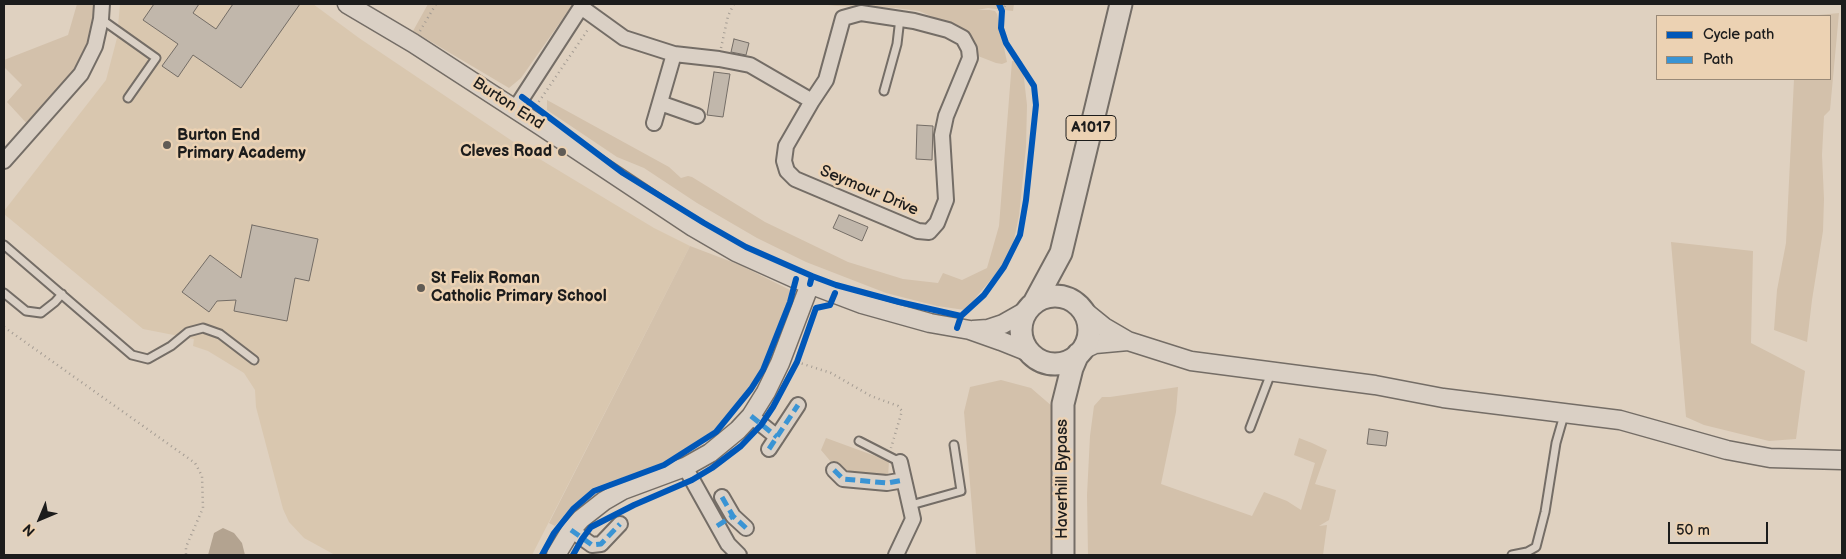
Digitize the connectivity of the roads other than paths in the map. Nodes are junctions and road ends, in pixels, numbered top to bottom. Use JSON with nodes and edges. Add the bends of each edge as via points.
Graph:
{"nodes":[{"id":1,"x":102,"y":4,"type":"edge"},
{"id":2,"x":347,"y":4,"type":"edge"},
{"id":3,"x":1121,"y":4,"type":"edge"},
{"id":4,"x":582,"y":6,"type":"edge"},
{"id":5,"x":366,"y":9,"type":"edge"},
{"id":6,"x":900,"y":18,"type":"junction"},
{"id":7,"x":101,"y":19,"type":"junction"},
{"id":8,"x":674,"y":54,"type":"junction"},
{"id":9,"x":884,"y":91,"type":"dead end"},
{"id":10,"x":128,"y":98,"type":"dead end"},
{"id":11,"x":812,"y":101,"type":"junction"},
{"id":12,"x":518,"y":103,"type":"junction"},
{"id":13,"x":660,"y":103,"type":"junction"},
{"id":14,"x":697,"y":116,"type":"dead end"},
{"id":15,"x":654,"y":123,"type":"dead end"},
{"id":16,"x":4,"y":161,"type":"edge"},
{"id":17,"x":4,"y":246,"type":"edge"},
{"id":18,"x":1062,"y":252,"type":"junction"},
{"id":19,"x":810,"y":284,"type":"junction"},
{"id":20,"x":4,"y":293,"type":"edge"},
{"id":21,"x":62,"y":294,"type":"junction"},
{"id":22,"x":1079,"y":306,"type":"junction"},
{"id":23,"x":1030,"y":307,"type":"junction"},
{"id":24,"x":970,"y":330,"type":"junction"},
{"id":25,"x":1128,"y":341,"type":"junction"},
{"id":26,"x":1080,"y":352,"type":"junction"},
{"id":27,"x":1034,"y":356,"type":"junction"},
{"id":28,"x":254,"y":360,"type":"dead end"},
{"id":29,"x":1271,"y":372,"type":"junction"},
{"id":30,"x":1063,"y":404,"type":"junction"},
{"id":31,"x":798,"y":405,"type":"dead end"},
{"id":32,"x":1565,"y":412,"type":"junction"},
{"id":33,"x":751,"y":416,"type":"junction"},
{"id":34,"x":1250,"y":428,"type":"dead end"},
{"id":35,"x":777,"y":437,"type":"junction"},
{"id":36,"x":859,"y":441,"type":"dead end"},
{"id":37,"x":954,"y":445,"type":"dead end"},
{"id":38,"x":769,"y":449,"type":"dead end"},
{"id":39,"x":895,"y":460,"type":"joint"},
{"id":40,"x":1842,"y":460,"type":"edge"},
{"id":41,"x":685,"y":467,"type":"junction"},
{"id":42,"x":834,"y":470,"type":"dead end"},
{"id":43,"x":904,"y":480,"type":"junction"},
{"id":44,"x":722,"y":497,"type":"dead end"},
{"id":45,"x":911,"y":505,"type":"junction"},
{"id":46,"x":733,"y":516,"type":"junction"},
{"id":47,"x":620,"y":524,"type":"dead end"},
{"id":48,"x":717,"y":526,"type":"junction"},
{"id":49,"x":746,"y":528,"type":"dead end"},
{"id":50,"x":571,"y":530,"type":"junction"},
{"id":51,"x":556,"y":555,"type":"edge"},
{"id":52,"x":739,"y":555,"type":"edge"},
{"id":53,"x":896,"y":555,"type":"edge"},
{"id":54,"x":1063,"y":555,"type":"edge"},
{"id":55,"x":1512,"y":555,"type":"edge"}],
"edges":[{"from":1,"to":7,"type":"street"},
{"from":2,"to":5,"type":"street","name":"Burton End"},
{"from":3,"to":18,"type":"main road","number":"A1017"},
{"from":4,"to":8,"type":"street","via":[[624,38]]},
{"from":4,"to":12,"type":"street"},
{"from":5,"to":12,"type":"street","name":"Burton End","via":[[413,43]]},
{"from":6,"to":9,"type":"lane","via":[[897,44]]},
{"from":6,"to":11,"type":"street","name":"Seymour Drive","via":[[861,12],[844,18],[826,80]]},
{"from":6,"to":11,"type":"street","name":"Seymour Drive","via":[[948,30],[963,38],[969,49],[970,58],[946,116],[942,135],[946,200],[937,223],[929,232],[918,231],[795,179],[787,171],[784,162],[786,146]]},
{"from":7,"to":10,"type":"lane","via":[[156,58]]},
{"from":7,"to":16,"type":"street","via":[[95,46],[81,74]]},
{"from":8,"to":11,"type":"street","via":[[750,64]]},
{"from":8,"to":13,"type":"street"},
{"from":12,"to":19,"type":"street","name":"Burton End","via":[[693,227],[736,252]]},
{"from":13,"to":14,"type":"street"},
{"from":13,"to":15,"type":"street"},
{"from":17,"to":21,"type":"lane"},
{"from":18,"to":22,"type":"main road","number":"A1017","via":[[1065,281]]},
{"from":18,"to":23,"type":"main road","number":"A1017"},
{"from":19,"to":24,"type":"street","name":"Burton End","via":[[862,304],[930,323]]},
{"from":19,"to":33,"type":"street","via":[[780,363]]},
{"from":20,"to":21,"type":"lane","via":[[26,311],[40,312]]},
{"from":21,"to":28,"type":"lane","via":[[132,355],[148,359],[188,332],[203,328],[220,334]]},
{"from":22,"to":23,"type":"main road","via":[[1065,297],[1054,296],[1043,298]]},
{"from":22,"to":25,"type":"street","via":[[1104,327]]},
{"from":22,"to":26,"type":"main road","via":[[1089,330]]},
{"from":23,"to":24,"type":"street","name":"Burton End","via":[[1003,324]]},
{"from":23,"to":27,"type":"main road","via":[[1022,322],[1021,333],[1024,344]]},
{"from":24,"to":27,"type":"street","name":"Burton End"},
{"from":25,"to":26,"type":"street","via":[[1095,344]]},
{"from":25,"to":29,"type":"street","via":[[1191,361]]},
{"from":26,"to":27,"type":"main road","via":[[1058,363],[1047,363]]},
{"from":26,"to":30,"type":"main road","name":"Haverhill Bypass","via":[[1072,368]]},
{"from":27,"to":30,"type":"main road","name":"Haverhill Bypass"},
{"from":29,"to":32,"type":"street","via":[[1376,385],[1443,398]]},
{"from":29,"to":34,"type":"lane"},
{"from":30,"to":54,"type":"main road","name":"Haverhill Bypass"},
{"from":31,"to":35,"type":"street"},
{"from":32,"to":40,"type":"street","via":[[1620,420],[1727,450],[1770,458]]},
{"from":32,"to":55,"type":"lane","via":[[1536,547]]},
{"from":33,"to":35,"type":"street"},
{"from":33,"to":41,"type":"street","via":[[710,453]]},
{"from":35,"to":38,"type":"street"},
{"from":36,"to":39,"type":"lane"},
{"from":37,"to":45,"type":"lane","via":[[961,491]]},
{"from":39,"to":43,"type":"street"},
{"from":41,"to":48,"type":"street"},
{"from":41,"to":50,"type":"street","via":[[623,490],[591,509]]},
{"from":42,"to":43,"type":"street","via":[[843,479],[887,483]]},
{"from":43,"to":45,"type":"street"},
{"from":44,"to":46,"type":"street"},
{"from":45,"to":53,"type":"street","via":[[914,520]]},
{"from":46,"to":48,"type":"street"},
{"from":46,"to":49,"type":"street"},
{"from":47,"to":50,"type":"street","via":[[601,544],[592,545]]},
{"from":48,"to":52,"type":"street"},
{"from":50,"to":51,"type":"street"}]}
